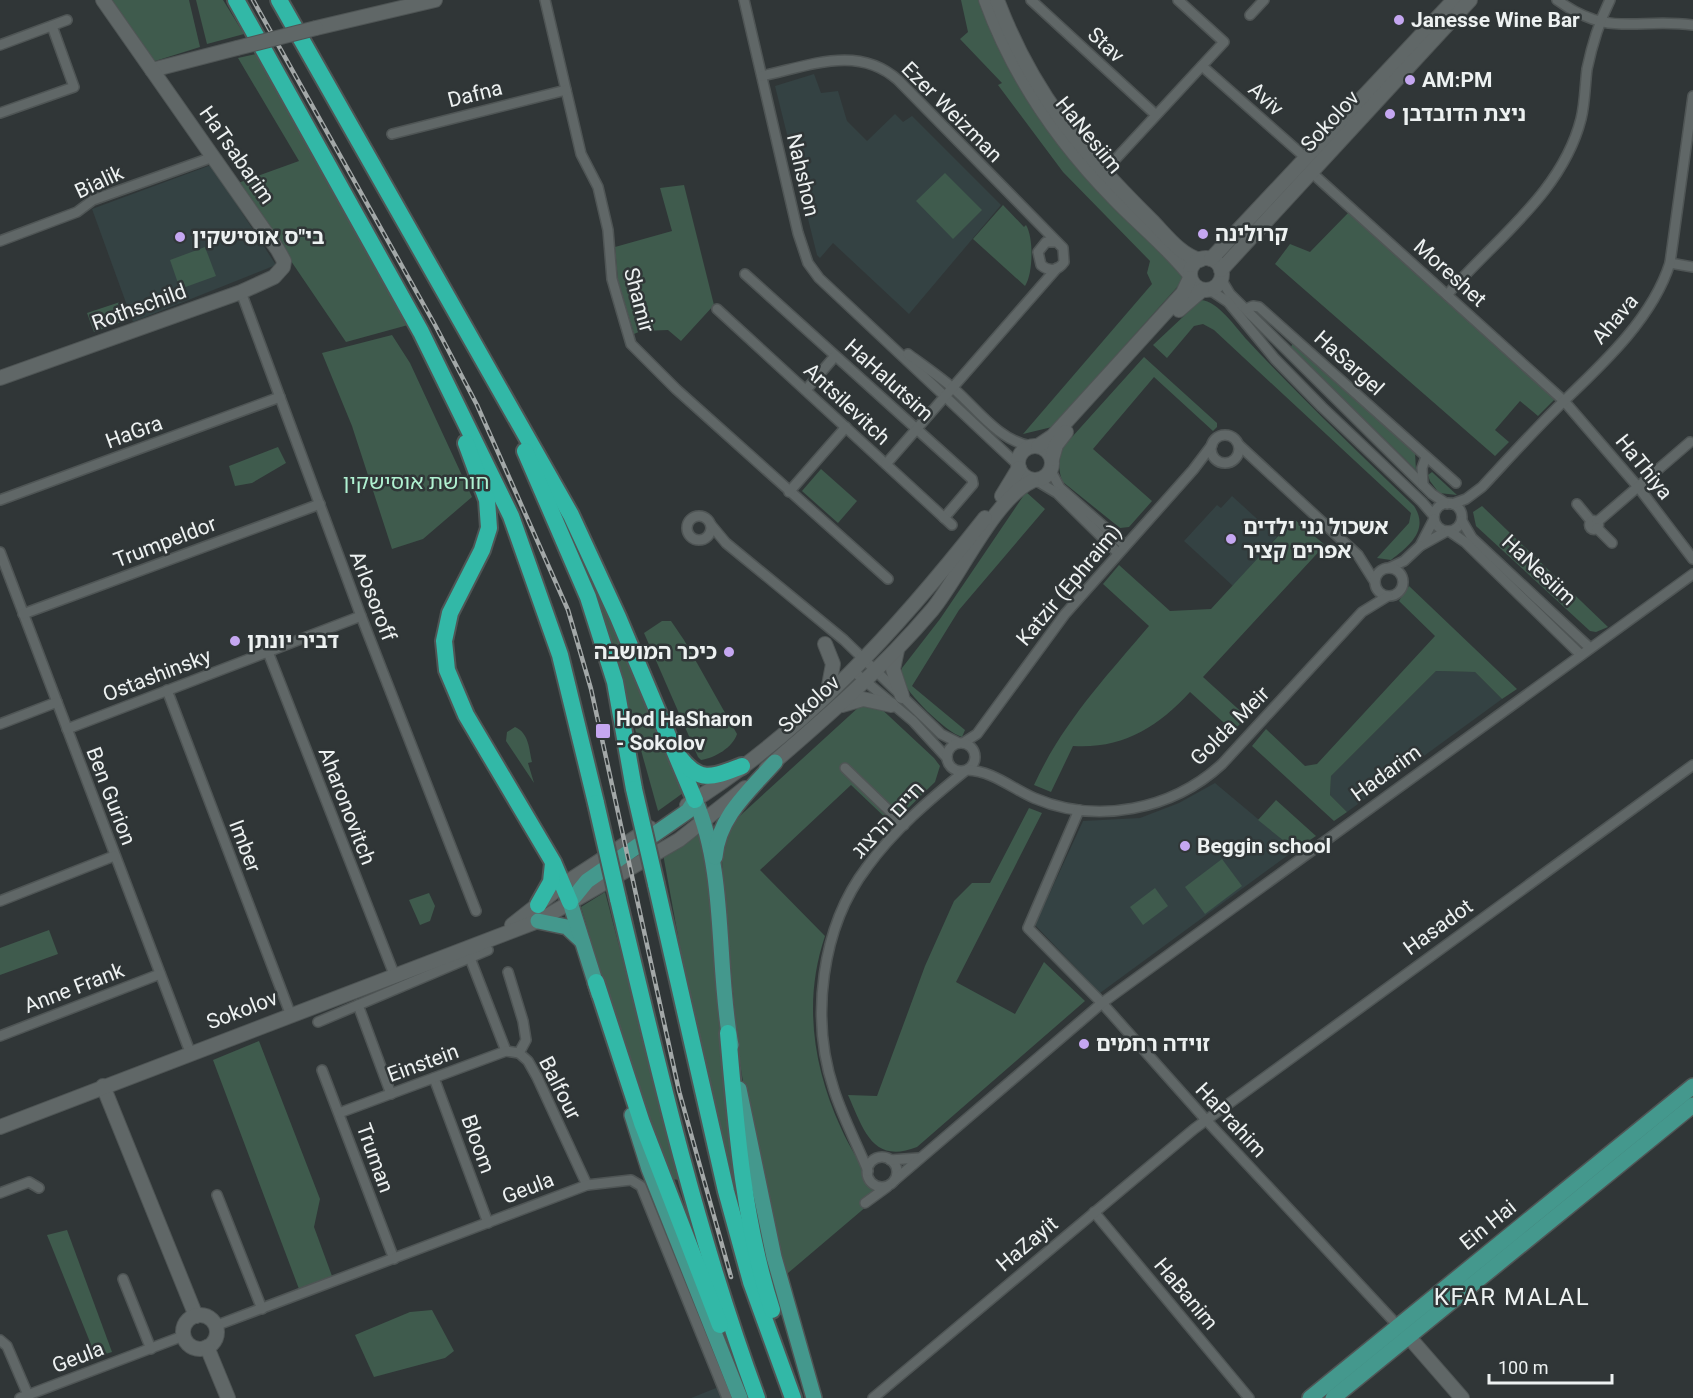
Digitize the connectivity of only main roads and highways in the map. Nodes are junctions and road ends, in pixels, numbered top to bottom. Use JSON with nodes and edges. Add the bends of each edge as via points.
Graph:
{"nodes":[{"id":1,"x":235,"y":0,"type":"edge"},
{"id":2,"x":281,"y":0,"type":"edge"},
{"id":3,"x":455,"y":314,"type":"junction"},
{"id":4,"x":429,"y":347,"type":"junction"},
{"id":5,"x":672,"y":747,"type":"junction"},
{"id":6,"x":775,"y":762,"type":"road end"},
{"id":7,"x":742,"y":766,"type":"road end"},
{"id":8,"x":695,"y":800,"type":"junction"},
{"id":9,"x":553,"y":862,"type":"junction"},
{"id":10,"x":713,"y":875,"type":"junction"},
{"id":11,"x":570,"y":902,"type":"junction"},
{"id":12,"x":538,"y":913,"type":"joint"},
{"id":13,"x":584,"y":944,"type":"junction"},
{"id":14,"x":596,"y":982,"type":"junction"},
{"id":15,"x":728,"y":1033,"type":"junction"},
{"id":16,"x":1693,"y":1086,"type":"edge"},
{"id":17,"x":1693,"y":1105,"type":"edge"},
{"id":18,"x":1403,"y":1330,"type":"junction"},
{"id":19,"x":741,"y":1398,"type":"edge"},
{"id":20,"x":755,"y":1398,"type":"edge"},
{"id":21,"x":793,"y":1398,"type":"edge"},
{"id":22,"x":804,"y":1398,"type":"edge"},
{"id":23,"x":814,"y":1398,"type":"edge"},
{"id":24,"x":1310,"y":1398,"type":"edge"},
{"id":25,"x":1333,"y":1398,"type":"edge"}],
"edges":[{"from":1,"to":4,"type":"highway"},
{"from":2,"to":3,"type":"highway"},
{"from":3,"to":5,"type":"highway","via":[[584,539]]},
{"from":3,"to":21,"type":"highway","bridge":true,"via":[[527,456],[588,597],[615,682],[634,789],[726,1191],[751,1282]]},
{"from":4,"to":9,"type":"highway","via":[[483,489],[489,517],[487,538],[450,613],[444,641],[447,670],[466,715]]},
{"from":4,"to":20,"type":"highway","bridge":true,"via":[[491,472],[532,570],[560,655],[667,1108]]},
{"from":5,"to":7,"type":"highway","via":[[691,771],[704,777]]},
{"from":5,"to":8,"type":"highway"},
{"from":6,"to":10,"type":"main road","via":[[721,828]]},
{"from":8,"to":10,"type":"main road","via":[[704,821]]},
{"from":8,"to":11,"type":"main road","via":[[688,811],[587,881]]},
{"from":9,"to":11,"type":"highway"},
{"from":9,"to":12,"type":"highway","via":[[551,882]]},
{"from":10,"to":15,"type":"main road"},
{"from":11,"to":13,"type":"main road"},
{"from":12,"to":13,"type":"main road","via":[[567,927]]},
{"from":13,"to":14,"type":"main road"},
{"from":14,"to":19,"type":"main road","via":[[643,1153]]},
{"from":14,"to":20,"type":"highway","via":[[638,1112],[699,1275]]},
{"from":15,"to":22,"type":"highway","via":[[743,1188],[768,1295]]},
{"from":15,"to":23,"type":"main road","via":[[774,1257]]},
{"from":16,"to":18,"type":"main road","name":"Ein Hai"},
{"from":17,"to":18,"type":"main road","name":"Ein Hai"},
{"from":18,"to":24,"type":"main road","name":"Ein Hai"},
{"from":18,"to":25,"type":"main road","name":"Ein Hai"}]}
